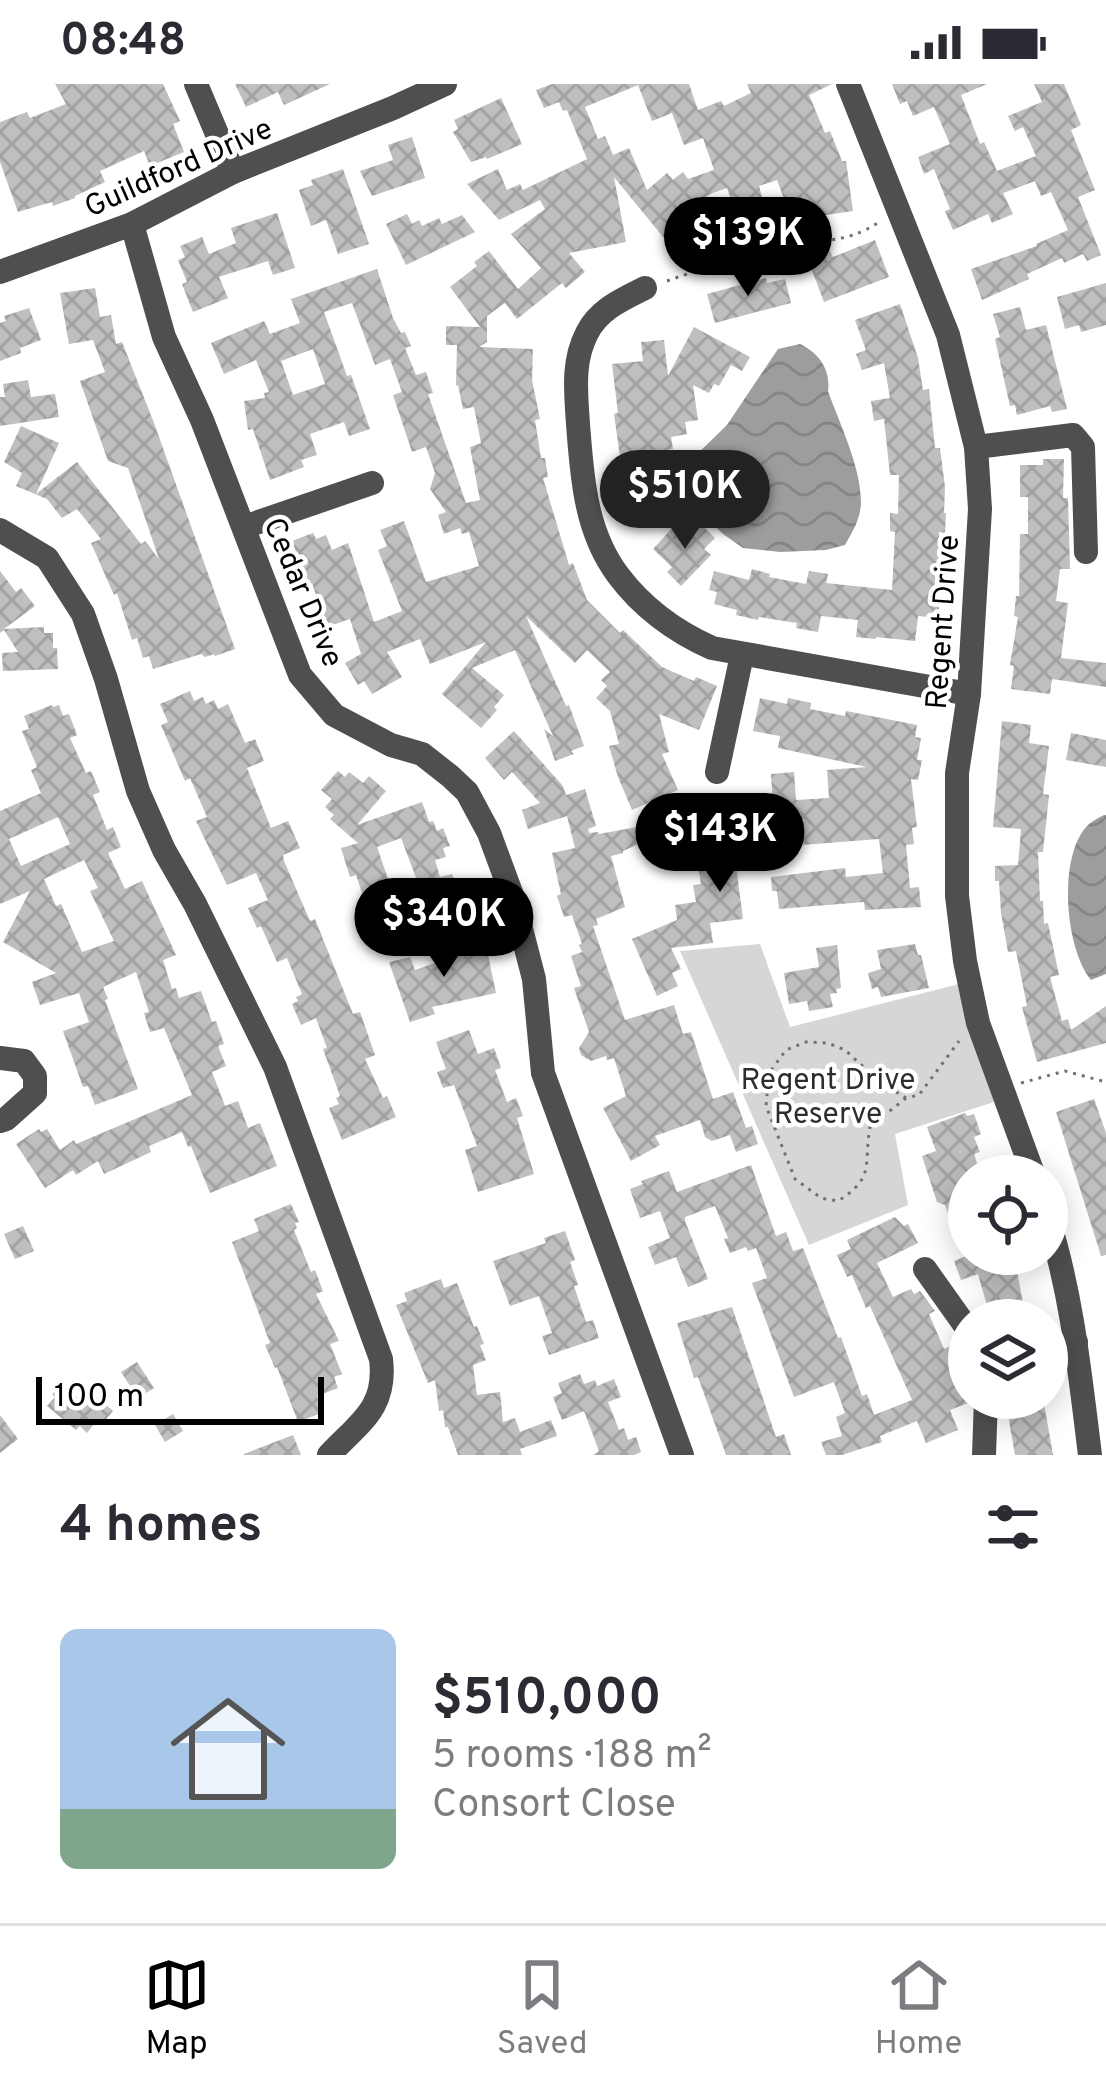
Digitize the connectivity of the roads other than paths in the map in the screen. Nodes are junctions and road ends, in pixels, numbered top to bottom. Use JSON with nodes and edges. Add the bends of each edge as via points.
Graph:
{"nodes":[{"id":1,"x":196,"y":84,"type":"edge"},
{"id":2,"x":446,"y":84,"type":"edge"},
{"id":3,"x":848,"y":84,"type":"edge"},
{"id":4,"x":233,"y":172,"type":"junction"},
{"id":5,"x":132,"y":224,"type":"junction"},
{"id":6,"x":0,"y":272,"type":"edge"},
{"id":7,"x":645,"y":288,"type":"road end"},
{"id":8,"x":976,"y":447,"type":"junction"},
{"id":9,"x":372,"y":482,"type":"dead end"},
{"id":10,"x":244,"y":527,"type":"junction"},
{"id":11,"x":0,"y":530,"type":"edge"},
{"id":12,"x":1086,"y":552,"type":"dead end"},
{"id":13,"x":742,"y":655,"type":"junction"},
{"id":14,"x":969,"y":694,"type":"junction"},
{"id":15,"x":717,"y":772,"type":"dead end"},
{"id":16,"x":0,"y":1058,"type":"edge"},
{"id":17,"x":0,"y":1121,"type":"edge"},
{"id":18,"x":1026,"y":1155,"type":"edge"},
{"id":19,"x":925,"y":1269,"type":"dead end"},
{"id":20,"x":1061,"y":1275,"type":"edge"},
{"id":21,"x":948,"y":1301,"type":"edge"},
{"id":22,"x":1076,"y":1342,"type":"junction"},
{"id":23,"x":1068,"y":1343,"type":"edge"},
{"id":24,"x":985,"y":1419,"type":"edge"},
{"id":25,"x":329,"y":1455,"type":"edge"},
{"id":26,"x":682,"y":1455,"type":"edge"},
{"id":27,"x":984,"y":1455,"type":"edge"},
{"id":28,"x":1090,"y":1455,"type":"edge"}],
"edges":[{"from":1,"to":4,"type":"street"},
{"from":2,"to":4,"type":"street","name":"Guildford Drive"},
{"from":3,"to":8,"type":"street","name":"Regent Drive","via":[[948,335]]},
{"from":4,"to":5,"type":"street","name":"Guildford Drive"},
{"from":5,"to":6,"type":"street","name":"Guildford Drive"},
{"from":5,"to":10,"type":"street","name":"Cedar Drive","via":[[164,338]]},
{"from":7,"to":13,"type":"street","via":[[610,306],[588,330],[575,372],[582,486],[597,538],[650,610],[690,638]]},
{"from":8,"to":12,"type":"street","via":[[1073,435],[1082,447]]},
{"from":8,"to":14,"type":"street","name":"Regent Drive"},
{"from":9,"to":10,"type":"street"},
{"from":10,"to":26,"type":"street","name":"Cedar Drive","via":[[300,675],[334,715],[422,754],[450,776],[489,833],[534,979],[543,1073]]},
{"from":11,"to":25,"type":"street","via":[[47,558],[83,614],[138,790],[275,1067],[381,1359],[378,1404]]},
{"from":13,"to":14,"type":"street"},
{"from":13,"to":15,"type":"street"},
{"from":14,"to":18,"type":"street","name":"Regent Drive","via":[[957,773],[965,962],[977,1023]]},
{"from":16,"to":17,"type":"street","via":[[25,1061],[35,1076],[35,1093]]},
{"from":19,"to":21,"type":"street"},
{"from":20,"to":22,"type":"street"},
{"from":22,"to":23,"type":"street"},
{"from":22,"to":28,"type":"street"},
{"from":24,"to":27,"type":"street"}]}
